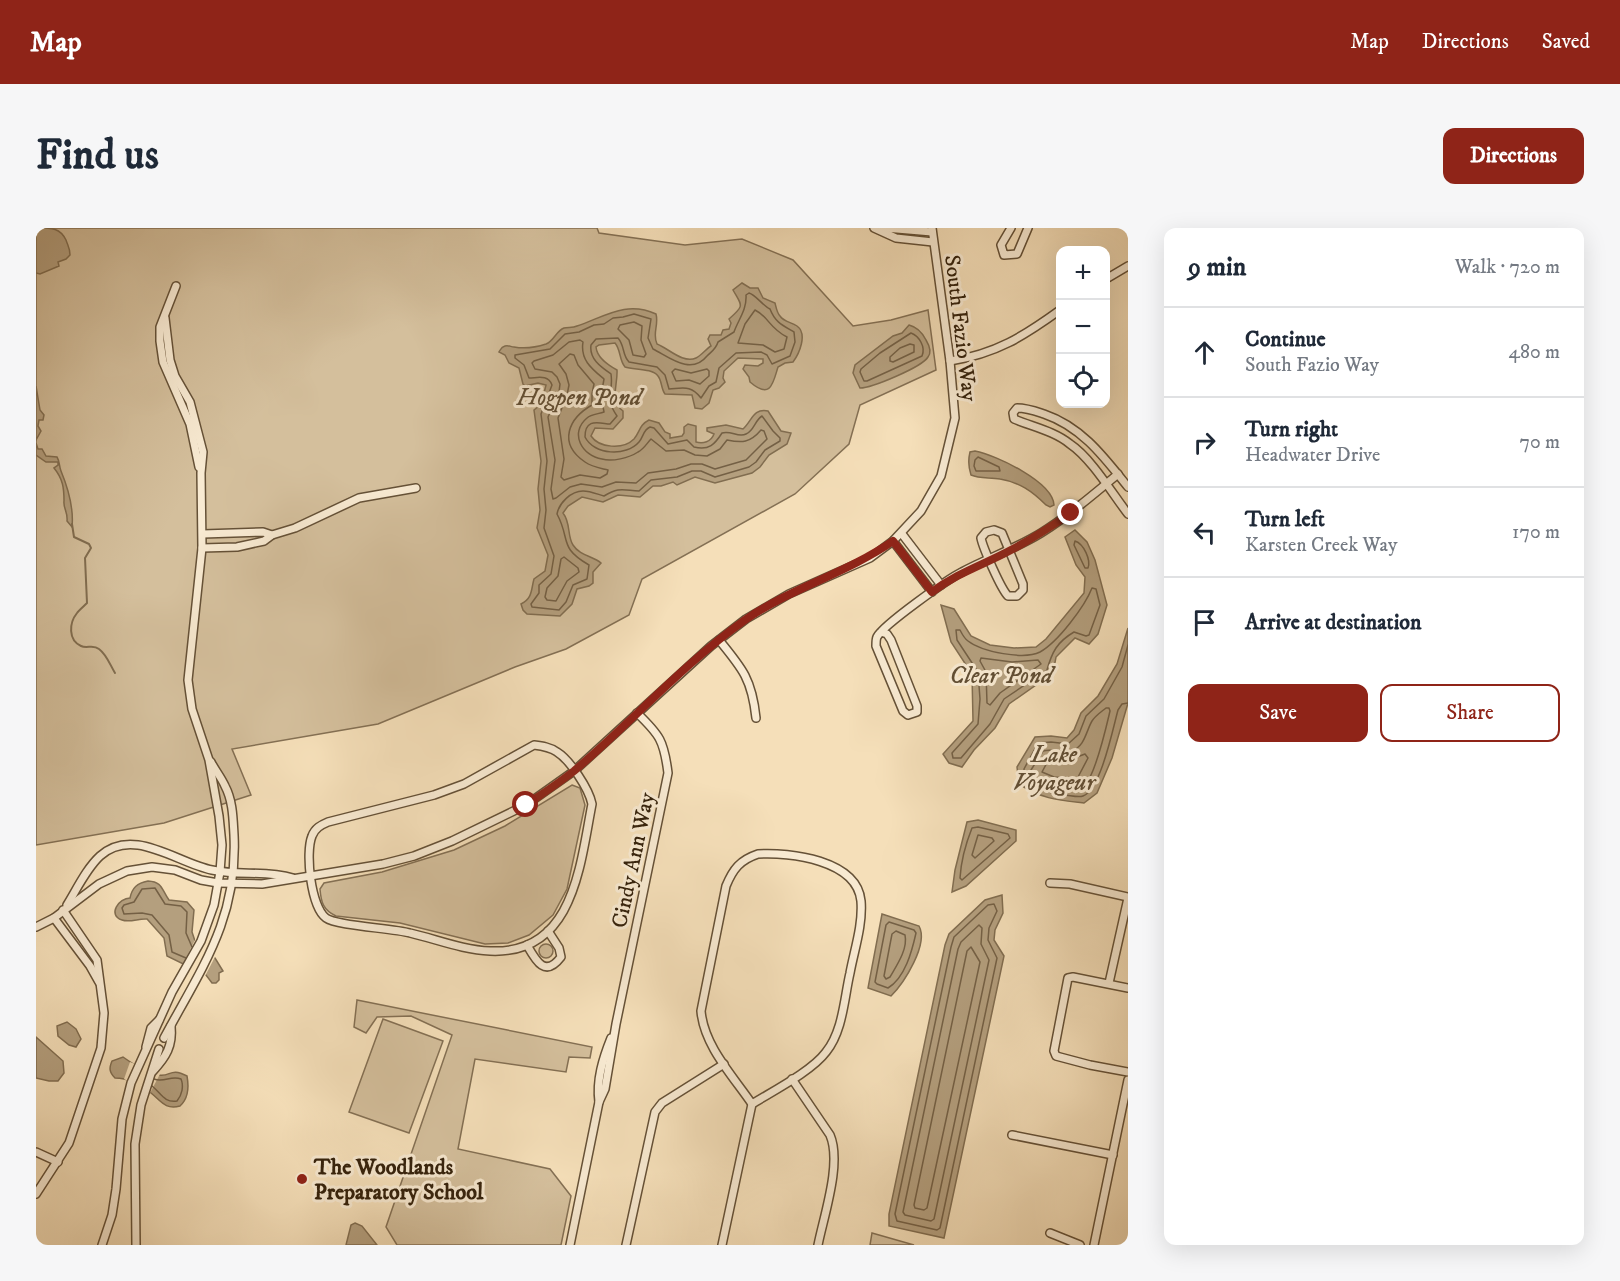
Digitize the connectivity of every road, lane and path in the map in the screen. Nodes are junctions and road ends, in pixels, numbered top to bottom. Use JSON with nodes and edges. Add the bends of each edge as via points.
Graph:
{"nodes":[{"id":1,"x":874,"y":228,"type":"edge"},
{"id":2,"x":885,"y":228,"type":"edge"},
{"id":3,"x":1011,"y":228,"type":"edge"},
{"id":4,"x":1028,"y":228,"type":"edge"},
{"id":5,"x":932,"y":230,"type":"edge"},
{"id":6,"x":933,"y":242,"type":"junction"},
{"id":7,"x":1128,"y":266,"type":"edge"},
{"id":8,"x":1110,"y":277,"type":"edge"},
{"id":9,"x":176,"y":286,"type":"dead end"},
{"id":10,"x":1056,"y":313,"type":"edge"},
{"id":11,"x":950,"y":360,"type":"junction"},
{"id":12,"x":1118,"y":474,"type":"junction"},
{"id":13,"x":1106,"y":484,"type":"junction"},
{"id":14,"x":1128,"y":487,"type":"edge"},
{"id":15,"x":416,"y":488,"type":"dead end"},
{"id":16,"x":1128,"y":514,"type":"edge"},
{"id":17,"x":202,"y":534,"type":"junction"},
{"id":18,"x":902,"y":534,"type":"junction"},
{"id":19,"x":272,"y":535,"type":"junction"},
{"id":20,"x":893,"y":541,"type":"junction"},
{"id":21,"x":202,"y":548,"type":"junction"},
{"id":22,"x":1009,"y":551,"type":"junction"},
{"id":23,"x":990,"y":560,"type":"junction"},
{"id":24,"x":941,"y":585,"type":"junction"},
{"id":25,"x":932,"y":592,"type":"junction"},
{"id":26,"x":881,"y":632,"type":"junction"},
{"id":27,"x":719,"y":640,"type":"junction"},
{"id":28,"x":637,"y":713,"type":"junction"},
{"id":29,"x":756,"y":718,"type":"dead end"},
{"id":30,"x":209,"y":760,"type":"junction"},
{"id":31,"x":574,"y":771,"type":"junction"},
{"id":32,"x":220,"y":872,"type":"junction"},
{"id":33,"x":234,"y":872,"type":"junction"},
{"id":34,"x":311,"y":876,"type":"junction"},
{"id":35,"x":294,"y":878,"type":"junction"},
{"id":36,"x":218,"y":883,"type":"junction"},
{"id":37,"x":1050,"y":883,"type":"dead end"},
{"id":38,"x":232,"y":884,"type":"junction"},
{"id":39,"x":1128,"y":898,"type":"edge"},
{"id":40,"x":63,"y":910,"type":"junction"},
{"id":41,"x":54,"y":918,"type":"junction"},
{"id":42,"x":36,"y":927,"type":"edge"},
{"id":43,"x":548,"y":931,"type":"junction"},
{"id":44,"x":527,"y":945,"type":"junction"},
{"id":45,"x":1109,"y":983,"type":"junction"},
{"id":46,"x":101,"y":987,"type":"junction"},
{"id":47,"x":1128,"y":988,"type":"edge"},
{"id":48,"x":159,"y":1020,"type":"junction"},
{"id":49,"x":171,"y":1026,"type":"junction"},
{"id":50,"x":164,"y":1038,"type":"dead end"},
{"id":51,"x":159,"y":1049,"type":"dead end"},
{"id":52,"x":724,"y":1064,"type":"junction"},
{"id":53,"x":153,"y":1071,"type":"junction"},
{"id":54,"x":1128,"y":1072,"type":"edge"},
{"id":55,"x":792,"y":1079,"type":"junction"},
{"id":56,"x":1128,"y":1080,"type":"edge"},
{"id":57,"x":752,"y":1104,"type":"junction"},
{"id":58,"x":122,"y":1119,"type":"junction"},
{"id":59,"x":138,"y":1122,"type":"junction"},
{"id":60,"x":1012,"y":1135,"type":"dead end"},
{"id":61,"x":36,"y":1152,"type":"edge"},
{"id":62,"x":1113,"y":1155,"type":"junction"},
{"id":63,"x":58,"y":1162,"type":"junction"},
{"id":64,"x":36,"y":1194,"type":"edge"},
{"id":65,"x":1050,"y":1233,"type":"dead end"},
{"id":66,"x":102,"y":1245,"type":"edge"},
{"id":67,"x":136,"y":1245,"type":"edge"},
{"id":68,"x":570,"y":1245,"type":"edge"},
{"id":69,"x":626,"y":1245,"type":"edge"},
{"id":70,"x":723,"y":1245,"type":"edge"},
{"id":71,"x":818,"y":1245,"type":"edge"},
{"id":72,"x":1080,"y":1245,"type":"edge"},
{"id":73,"x":1094,"y":1245,"type":"edge"}],
"edges":[{"from":1,"to":6,"type":"street","via":[[896,238]]},
{"from":2,"to":5,"type":"street"},
{"from":3,"to":4,"type":"street","via":[[1001,245],[1004,255],[1017,254]]},
{"from":5,"to":6,"type":"street","name":"South Fazio Way"},
{"from":6,"to":11,"type":"street","name":"South Fazio Way"},
{"from":7,"to":8,"type":"street"},
{"from":9,"to":17,"type":"street","via":[[165,318],[170,360],[190,402],[203,452]]},
{"from":10,"to":11,"type":"street","via":[[1000,348]]},
{"from":11,"to":18,"type":"street","name":"South Fazio Way","via":[[955,418],[941,476]]},
{"from":12,"to":13,"type":"street"},
{"from":12,"to":13,"type":"street","via":[[1101,452],[1056,418],[1017,408],[1014,419],[1071,444]]},
{"from":12,"to":14,"type":"street"},
{"from":13,"to":16,"type":"street"},
{"from":13,"to":22,"type":"street","via":[[1071,513]]},
{"from":15,"to":19,"type":"street","via":[[359,498]]},
{"from":17,"to":19,"type":"street"},
{"from":17,"to":21,"type":"street"},
{"from":18,"to":20,"type":"street","name":"South Fazio Way"},
{"from":18,"to":24,"type":"street"},
{"from":19,"to":21,"type":"street","via":[[240,547]]},
{"from":20,"to":25,"type":"street"},
{"from":20,"to":27,"type":"street","name":"South Fazio Way","via":[[870,558],[789,594]]},
{"from":21,"to":30,"type":"street","via":[[188,680],[192,709]]},
{"from":22,"to":23,"type":"street"},
{"from":22,"to":23,"type":"street","via":[[1002,533],[986,532],[981,538],[982,547]]},
{"from":22,"to":23,"type":"street","via":[[1023,584],[1017,596],[1008,597],[1003,591]]},
{"from":23,"to":24,"type":"street"},
{"from":24,"to":25,"type":"street"},
{"from":25,"to":26,"type":"street"},
{"from":26,"to":26,"type":"street","via":[[876,645],[903,711],[908,715],[917,712],[891,640]]},
{"from":27,"to":28,"type":"street","name":"South Fazio Way"},
{"from":27,"to":29,"type":"street","via":[[744,671],[754,696]]},
{"from":28,"to":31,"type":"street","name":"South Fazio Way"},
{"from":28,"to":68,"type":"street","name":"Cindy Ann Way","via":[[656,730],[665,749],[668,773],[616,1024],[602,1062],[599,1102]]},
{"from":30,"to":32,"type":"street","via":[[222,845]]},
{"from":30,"to":33,"type":"street","via":[[226,787],[233,812]]},
{"from":31,"to":34,"type":"street","name":"South Fazio Way","via":[[526,805],[452,841],[394,861]]},
{"from":31,"to":34,"type":"street","via":[[560,753],[534,745],[464,784],[328,822],[312,835]]},
{"from":31,"to":43,"type":"street","via":[[590,793],[592,804],[575,886]]},
{"from":32,"to":33,"type":"street","name":"South Fazio Way"},
{"from":32,"to":36,"type":"street"},
{"from":32,"to":40,"type":"street","name":"South Fazio Way","via":[[154,849],[131,844],[115,846],[100,855]]},
{"from":33,"to":35,"type":"street","name":"South Fazio Way","via":[[276,873]]},
{"from":33,"to":38,"type":"street"},
{"from":34,"to":35,"type":"street","name":"South Fazio Way"},
{"from":34,"to":44,"type":"street","via":[[318,910],[339,923],[408,932],[476,950],[507,951]]},
{"from":35,"to":38,"type":"street","name":"South Fazio Way","via":[[279,883]]},
{"from":36,"to":38,"type":"street","name":"South Fazio Way"},
{"from":36,"to":40,"type":"street","name":"South Fazio Way","via":[[175,870],[152,867],[127,871],[99,884]]},
{"from":36,"to":48,"type":"street","via":[[201,941]]},
{"from":37,"to":39,"type":"street"},
{"from":38,"to":49,"type":"street","via":[[213,949]]},
{"from":39,"to":45,"type":"street"},
{"from":40,"to":41,"type":"street"},
{"from":40,"to":46,"type":"street","via":[[97,960]]},
{"from":41,"to":42,"type":"street"},
{"from":41,"to":46,"type":"street","via":[[86,959]]},
{"from":43,"to":44,"type":"street"},
{"from":43,"to":44,"type":"street","via":[[561,957],[555,965],[537,963]]},
{"from":45,"to":47,"type":"street"},
{"from":45,"to":54,"type":"street","via":[[1068,978],[1054,1051],[1056,1056]]},
{"from":46,"to":63,"type":"street","via":[[104,1013],[100,1048],[69,1143]]},
{"from":48,"to":49,"type":"street"},
{"from":48,"to":58,"type":"street","via":[[150,1028]]},
{"from":49,"to":50,"type":"street"},
{"from":49,"to":53,"type":"street","via":[[170,1047]]},
{"from":51,"to":53,"type":"street"},
{"from":52,"to":55,"type":"street","via":[[707,1037],[701,1011],[726,886],[732,871],[748,857],[767,853],[798,857],[828,864],[853,880],[861,912],[835,1038],[818,1060]]},
{"from":52,"to":57,"type":"street"},
{"from":52,"to":69,"type":"street","via":[[662,1103],[655,1112]]},
{"from":53,"to":59,"type":"street"},
{"from":55,"to":57,"type":"street"},
{"from":55,"to":71,"type":"street","via":[[834,1145],[833,1171]]},
{"from":56,"to":62,"type":"street"},
{"from":57,"to":70,"type":"street"},
{"from":58,"to":59,"type":"street"},
{"from":58,"to":66,"type":"street","via":[[112,1215]]},
{"from":59,"to":67,"type":"street"},
{"from":60,"to":62,"type":"street"},
{"from":61,"to":63,"type":"street"},
{"from":62,"to":73,"type":"street"},
{"from":63,"to":64,"type":"street"},
{"from":65,"to":72,"type":"street"}]}
